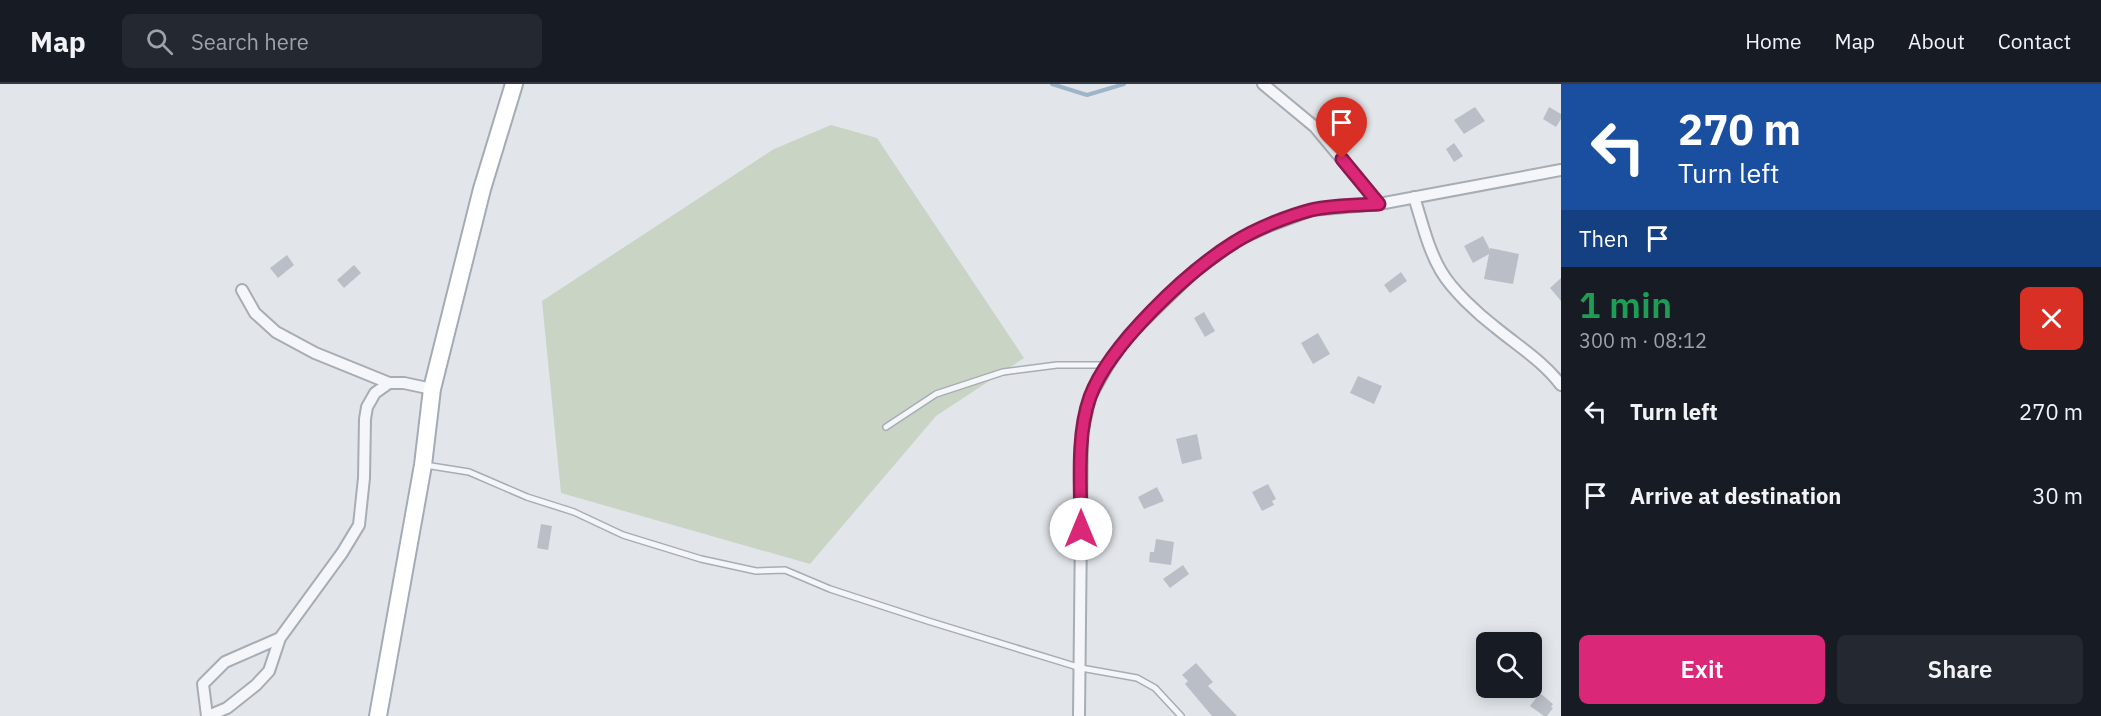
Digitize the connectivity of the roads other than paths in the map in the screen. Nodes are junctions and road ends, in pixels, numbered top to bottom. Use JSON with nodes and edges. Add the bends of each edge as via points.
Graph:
{"nodes":[{"id":1,"x":514,"y":84,"type":"edge"},
{"id":2,"x":1263,"y":84,"type":"edge"},
{"id":3,"x":1561,"y":170,"type":"edge"},
{"id":4,"x":1414,"y":197,"type":"junction"},
{"id":5,"x":1379,"y":204,"type":"junction"},
{"id":6,"x":242,"y":290,"type":"dead end"},
{"id":7,"x":1108,"y":365,"type":"junction"},
{"id":8,"x":389,"y":383,"type":"junction"},
{"id":9,"x":1561,"y":384,"type":"edge"},
{"id":10,"x":432,"y":389,"type":"junction"},
{"id":11,"x":886,"y":427,"type":"dead end"},
{"id":12,"x":423,"y":465,"type":"junction"},
{"id":13,"x":280,"y":638,"type":"junction"},
{"id":14,"x":1081,"y":668,"type":"junction"},
{"id":15,"x":207,"y":716,"type":"edge"},
{"id":16,"x":378,"y":716,"type":"edge"},
{"id":17,"x":1079,"y":716,"type":"edge"},
{"id":18,"x":1181,"y":716,"type":"edge"}],
"edges":[{"from":1,"to":10,"type":"main road","via":[[482,189]]},
{"from":2,"to":5,"type":"street","via":[[1315,127]]},
{"from":3,"to":4,"type":"street"},
{"from":4,"to":5,"type":"street"},
{"from":4,"to":9,"type":"street","via":[[1441,272],[1493,326],[1543,364]]},
{"from":5,"to":7,"type":"street","via":[[1312,210],[1236,242],[1194,272],[1128,336]]},
{"from":6,"to":8,"type":"street","via":[[255,313],[276,332],[315,354]]},
{"from":7,"to":11,"type":"lane","via":[[1057,365],[1003,372],[936,394]]},
{"from":7,"to":14,"type":"street","via":[[1090,397],[1082,433]]},
{"from":8,"to":10,"type":"street"},
{"from":8,"to":13,"type":"street","via":[[375,393],[367,407],[359,525]]},
{"from":10,"to":12,"type":"main road"},
{"from":12,"to":14,"type":"lane","via":[[469,472],[623,535],[689,556],[756,571],[785,570],[830,589]]},
{"from":12,"to":16,"type":"main road"},
{"from":13,"to":15,"type":"street","via":[[269,671],[256,685],[227,708]]},
{"from":13,"to":15,"type":"street","via":[[225,662],[203,684]]},
{"from":14,"to":17,"type":"street"},
{"from":14,"to":18,"type":"lane","via":[[1146,682]]}]}
